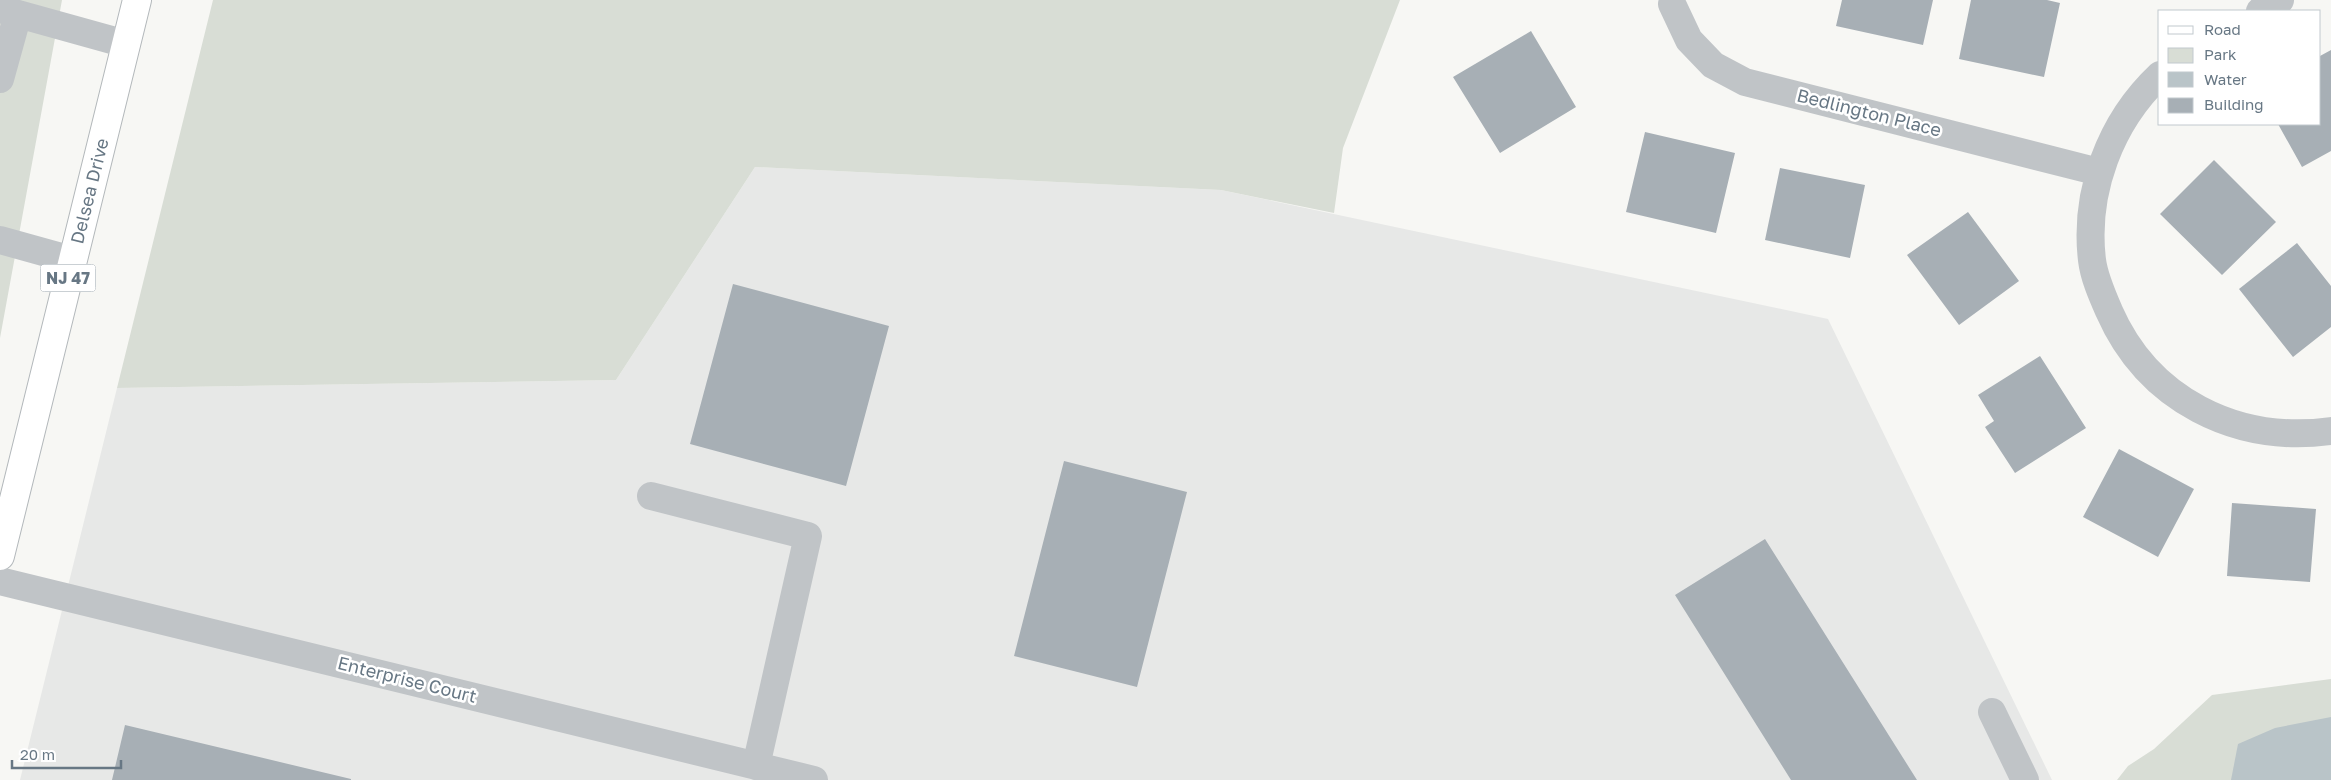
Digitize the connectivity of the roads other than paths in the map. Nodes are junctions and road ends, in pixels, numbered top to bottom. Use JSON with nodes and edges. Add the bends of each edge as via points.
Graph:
{"nodes":[{"id":1,"x":137,"y":0,"type":"edge"},
{"id":2,"x":2280,"y":0,"type":"edge"},
{"id":3,"x":1672,"y":4,"type":"dead end"},
{"id":4,"x":2262,"y":10,"type":"edge"},
{"id":5,"x":9,"y":12,"type":"edge"},
{"id":6,"x":126,"y":44,"type":"junction"},
{"id":7,"x":2158,"y":77,"type":"edge"},
{"id":8,"x":0,"y":79,"type":"edge"},
{"id":9,"x":2099,"y":172,"type":"junction"},
{"id":10,"x":0,"y":240,"type":"edge"},
{"id":11,"x":72,"y":260,"type":"junction"},
{"id":12,"x":2331,"y":431,"type":"edge"},
{"id":13,"x":651,"y":496,"type":"dead end"},
{"id":14,"x":0,"y":556,"type":"edge"},
{"id":15,"x":0,"y":580,"type":"edge"},
{"id":16,"x":1992,"y":712,"type":"dead end"},
{"id":17,"x":769,"y":772,"type":"edge"},
{"id":18,"x":814,"y":780,"type":"edge"},
{"id":19,"x":2025,"y":780,"type":"edge"}],
"edges":[{"from":1,"to":6,"type":"main road","name":"Delsea Drive","number":"NJ 47"},
{"from":2,"to":4,"type":"street"},
{"from":3,"to":9,"type":"street","name":"Bedlington Place","via":[[1689,40],[1712,65],[1744,82]]},
{"from":5,"to":6,"type":"street"},
{"from":5,"to":8,"type":"street"},
{"from":6,"to":11,"type":"main road","name":"Delsea Drive","number":"NJ 47"},
{"from":7,"to":9,"type":"street","via":[[2142,92],[2117,128]]},
{"from":9,"to":12,"type":"street","via":[[2090,221],[2092,262],[2118,332],[2141,362],[2167,390],[2225,422],[2263,431],[2303,435]]},
{"from":10,"to":11,"type":"street"},
{"from":11,"to":14,"type":"main road","name":"Delsea Drive","number":"NJ 47"},
{"from":13,"to":17,"type":"street","via":[[808,536]]},
{"from":15,"to":17,"type":"street","name":"Enterprise Court"},
{"from":16,"to":19,"type":"street"},
{"from":17,"to":18,"type":"street","name":"Enterprise Court"}]}
